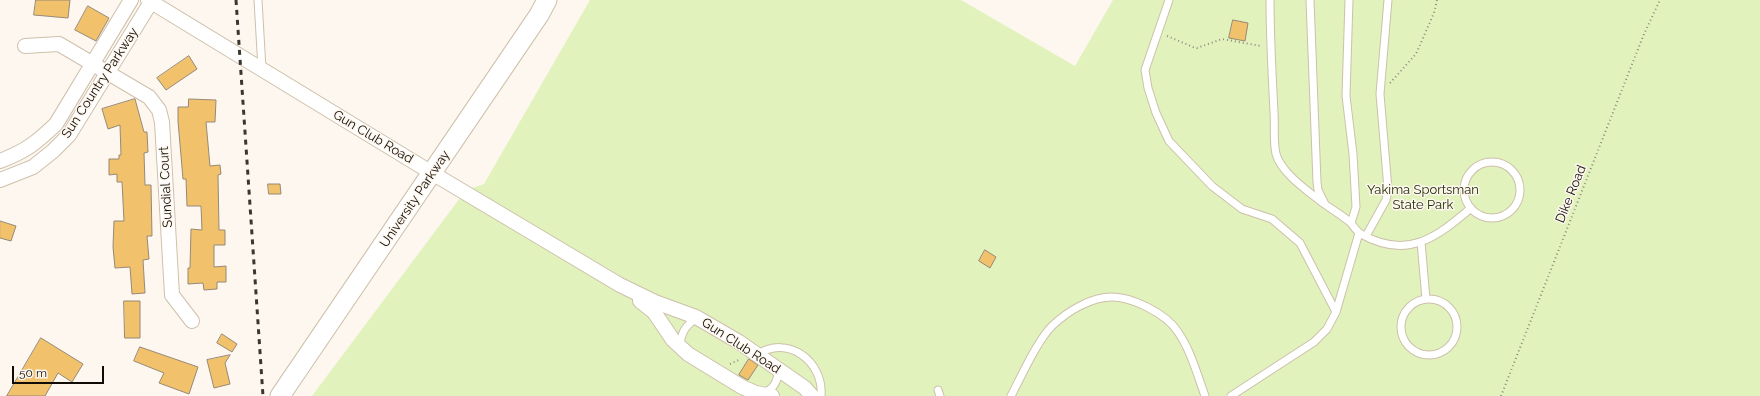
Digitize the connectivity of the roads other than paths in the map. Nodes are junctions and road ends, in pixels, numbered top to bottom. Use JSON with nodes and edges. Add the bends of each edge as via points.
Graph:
{"nodes":[{"id":1,"x":131,"y":0,"type":"edge"},
{"id":2,"x":258,"y":0,"type":"edge"},
{"id":3,"x":547,"y":0,"type":"edge"},
{"id":4,"x":1169,"y":0,"type":"edge"},
{"id":5,"x":1270,"y":0,"type":"edge"},
{"id":6,"x":1310,"y":0,"type":"edge"},
{"id":7,"x":1349,"y":0,"type":"edge"},
{"id":8,"x":1388,"y":0,"type":"edge"},
{"id":9,"x":149,"y":1,"type":"edge"},
{"id":10,"x":26,"y":46,"type":"dead end"},
{"id":11,"x":93,"y":63,"type":"junction"},
{"id":12,"x":262,"y":69,"type":"junction"},
{"id":13,"x":108,"y":72,"type":"junction"},
{"id":14,"x":0,"y":160,"type":"edge"},
{"id":15,"x":432,"y":173,"type":"junction"},
{"id":16,"x":0,"y":180,"type":"edge"},
{"id":17,"x":1325,"y":204,"type":"junction"},
{"id":18,"x":1471,"y":208,"type":"junction"},
{"id":19,"x":1351,"y":223,"type":"junction"},
{"id":20,"x":1363,"y":235,"type":"junction"},
{"id":21,"x":1421,"y":242,"type":"junction"},
{"id":22,"x":620,"y":285,"type":"junction"},
{"id":23,"x":1426,"y":299,"type":"junction"},
{"id":24,"x":1336,"y":312,"type":"junction"},
{"id":25,"x":697,"y":318,"type":"junction"},
{"id":26,"x":192,"y":321,"type":"dead end"},
{"id":27,"x":680,"y":346,"type":"junction"},
{"id":28,"x":752,"y":351,"type":"junction"},
{"id":29,"x":779,"y":370,"type":"junction"},
{"id":30,"x":767,"y":395,"type":"edge"},
{"id":31,"x":280,"y":396,"type":"edge"},
{"id":32,"x":812,"y":396,"type":"edge"},
{"id":33,"x":821,"y":396,"type":"edge"},
{"id":34,"x":1011,"y":396,"type":"edge"},
{"id":35,"x":1205,"y":396,"type":"edge"},
{"id":36,"x":1231,"y":396,"type":"edge"}],
"edges":[{"from":1,"to":11,"type":"street","name":"Sun Country Parkway"},
{"from":2,"to":12,"type":"lane"},
{"from":3,"to":15,"type":"main road","name":"University Parkway"},
{"from":4,"to":24,"type":"lane","via":[[1145,70],[1156,112],[1170,141],[1212,186],[1242,209],[1272,219],[1300,243]]},
{"from":5,"to":17,"type":"lane","via":[[1276,155],[1288,173]]},
{"from":6,"to":17,"type":"lane","via":[[1317,182]]},
{"from":7,"to":19,"type":"lane","via":[[1346,96],[1356,207]]},
{"from":8,"to":20,"type":"lane","via":[[1380,94],[1388,189],[1386,200]]},
{"from":9,"to":12,"type":"street","name":"Gun Club Road"},
{"from":9,"to":13,"type":"street","name":"Sun Country Parkway"},
{"from":10,"to":11,"type":"street","name":"Sundial Court","via":[[59,44]]},
{"from":11,"to":13,"type":"street","name":"Sundial Court"},
{"from":11,"to":14,"type":"street","name":"Sun Country Parkway","via":[[56,124],[23,152]]},
{"from":12,"to":15,"type":"street","name":"Gun Club Road"},
{"from":13,"to":16,"type":"street","name":"Sun Country Parkway","via":[[69,135],[54,151],[33,167]]},
{"from":13,"to":26,"type":"street","name":"Sundial Court","via":[[149,97],[159,110],[162,122],[172,295]]},
{"from":15,"to":22,"type":"street","name":"Gun Club Road"},
{"from":15,"to":31,"type":"main road","name":"University Parkway"},
{"from":17,"to":19,"type":"lane"},
{"from":18,"to":18,"type":"lane","via":[[1490,218],[1510,211],[1517,203],[1520,192],[1514,172],[1505,165],[1495,162],[1484,163],[1474,168],[1464,187]]},
{"from":18,"to":21,"type":"lane","via":[[1447,229]]},
{"from":19,"to":20,"type":"lane"},
{"from":20,"to":21,"type":"lane","via":[[1396,246]]},
{"from":20,"to":24,"type":"lane"},
{"from":21,"to":23,"type":"lane"},
{"from":22,"to":25,"type":"street","name":"Gun Club Road"},
{"from":22,"to":27,"type":"street","name":"Gun Club Road","via":[[654,312]]},
{"from":23,"to":23,"type":"lane","via":[[1410,304],[1403,313],[1401,335],[1406,345],[1415,352],[1437,354],[1447,349],[1454,341],[1456,319],[1451,309],[1442,301]]},
{"from":24,"to":36,"type":"lane","via":[[1327,329],[1314,342]]},
{"from":25,"to":27,"type":"lane","via":[[683,331]]},
{"from":25,"to":28,"type":"street","name":"Gun Club Road"},
{"from":27,"to":30,"type":"street","name":"Gun Club Road","via":[[688,354],[742,387]]},
{"from":28,"to":29,"type":"street","name":"Gun Club Road"},
{"from":28,"to":33,"type":"lane","via":[[786,347],[800,354],[816,370],[821,382]]},
{"from":29,"to":30,"type":"lane","via":[[776,383]]},
{"from":29,"to":32,"type":"street","name":"Gun Club Road"},
{"from":34,"to":35,"type":"lane","via":[[1052,326],[1088,302],[1112,297],[1135,302],[1159,313],[1177,330],[1187,346]]}]}
